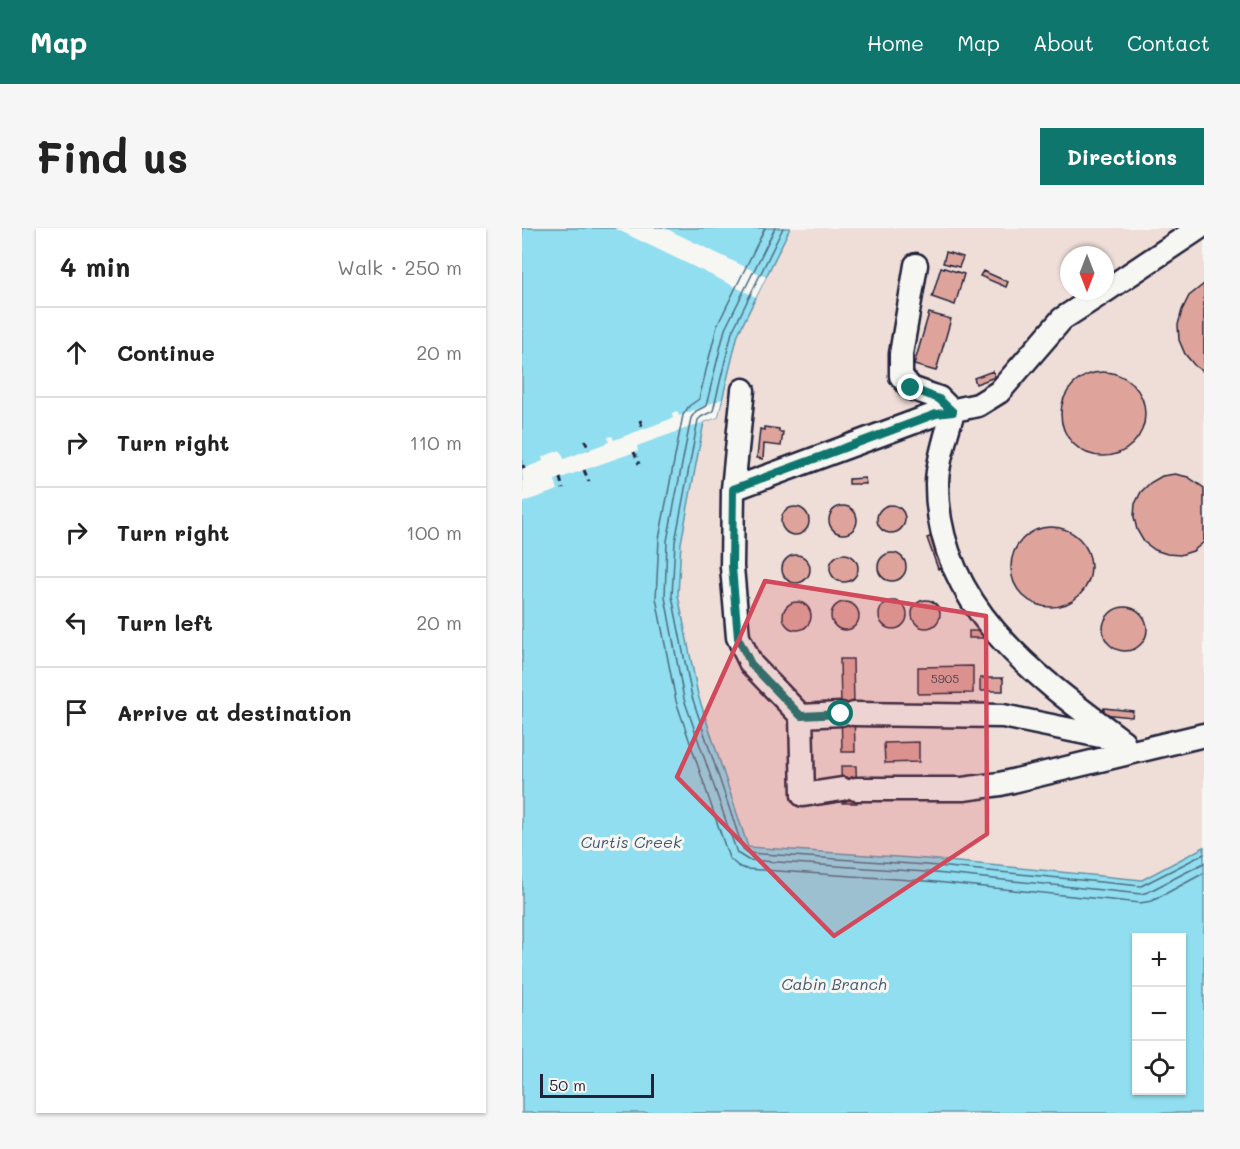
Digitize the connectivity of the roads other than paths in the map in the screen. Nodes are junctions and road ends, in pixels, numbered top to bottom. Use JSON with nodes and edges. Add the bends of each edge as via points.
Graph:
{"nodes":[{"id":1,"x":1199,"y":228,"type":"edge"},
{"id":2,"x":915,"y":265,"type":"dead end"},
{"id":3,"x":1114,"y":285,"type":"edge"},
{"id":4,"x":1092,"y":300,"type":"edge"},
{"id":5,"x":743,"y":390,"type":"dead end"},
{"id":6,"x":953,"y":412,"type":"junction"},
{"id":7,"x":733,"y":489,"type":"junction"},
{"id":8,"x":801,"y":716,"type":"junction"},
{"id":9,"x":1204,"y":735,"type":"edge"},
{"id":10,"x":1124,"y":741,"type":"junction"},
{"id":11,"x":1154,"y":747,"type":"junction"}],
"edges":[{"from":1,"to":3,"type":"lane"},
{"from":2,"to":6,"type":"lane","via":[[901,376],[911,388],[939,399]]},
{"from":4,"to":6,"type":"lane","via":[[1062,320],[999,392],[978,405]]},
{"from":5,"to":7,"type":"lane"},
{"from":6,"to":7,"type":"lane","via":[[936,414]]},
{"from":6,"to":10,"type":"lane","via":[[937,481],[942,534],[956,575],[980,615],[1023,662]]},
{"from":7,"to":8,"type":"lane","via":[[732,567],[738,638],[751,664]]},
{"from":8,"to":10,"type":"lane","via":[[1003,716]]},
{"from":8,"to":11,"type":"lane","via":[[803,795],[849,789],[963,789]]},
{"from":9,"to":11,"type":"lane"},
{"from":10,"to":11,"type":"lane"}]}
